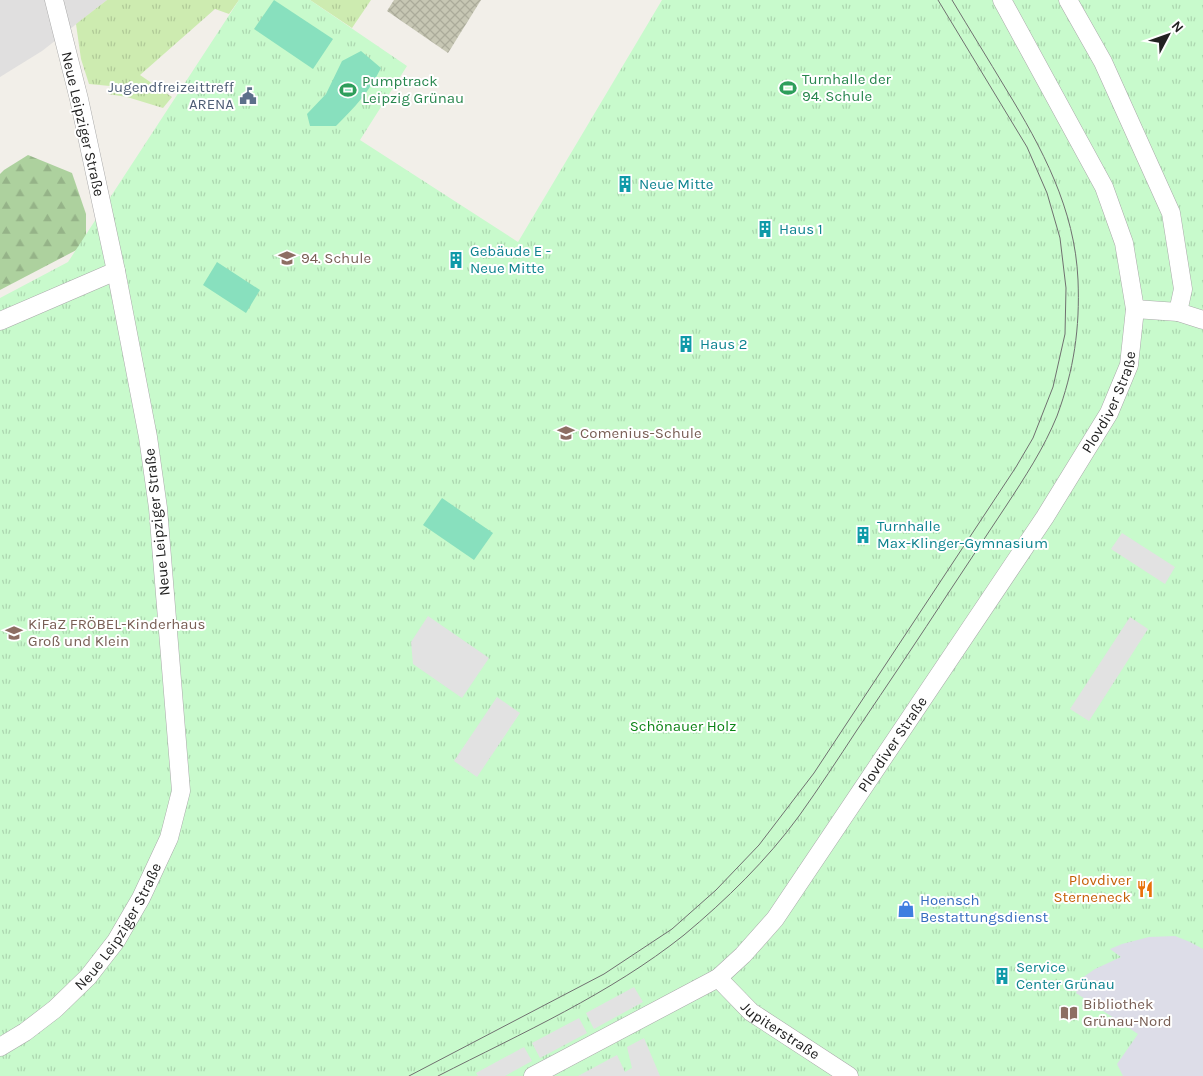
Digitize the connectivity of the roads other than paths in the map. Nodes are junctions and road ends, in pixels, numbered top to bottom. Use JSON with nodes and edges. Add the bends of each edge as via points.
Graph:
{"nodes":[{"id":1,"x":54,"y":0,"type":"edge"},
{"id":2,"x":1002,"y":0,"type":"edge"},
{"id":3,"x":1068,"y":0,"type":"edge"},
{"id":4,"x":116,"y":271,"type":"junction"},
{"id":5,"x":1135,"y":309,"type":"junction"},
{"id":6,"x":1178,"y":312,"type":"junction"},
{"id":7,"x":1203,"y":320,"type":"edge"},
{"id":8,"x":0,"y":321,"type":"edge"},
{"id":9,"x":718,"y":978,"type":"junction"},
{"id":10,"x":0,"y":1047,"type":"edge"},
{"id":11,"x":533,"y":1076,"type":"edge"},
{"id":12,"x":848,"y":1076,"type":"edge"}],
"edges":[{"from":1,"to":4,"type":"street","name":"Neue Leipziger Straße"},
{"from":2,"to":5,"type":"street","name":"Plovdiver Straße","via":[[1104,186],[1124,243]]},
{"from":3,"to":6,"type":"street","via":[[1103,62],[1171,213],[1183,290]]},
{"from":4,"to":8,"type":"street"},
{"from":4,"to":10,"type":"street","name":"Neue Leipziger Straße","via":[[158,508],[181,790],[169,838],[141,898],[116,941],[88,977],[55,1009]]},
{"from":5,"to":6,"type":"street"},
{"from":5,"to":9,"type":"street","name":"Plovdiver Straße","via":[[1129,365],[1109,413],[1059,495],[775,919]]},
{"from":6,"to":7,"type":"street"},
{"from":9,"to":11,"type":"street","name":"Plovdiver Straße"},
{"from":9,"to":12,"type":"street","name":"Jupiterstraße","via":[[751,1012]]}]}
